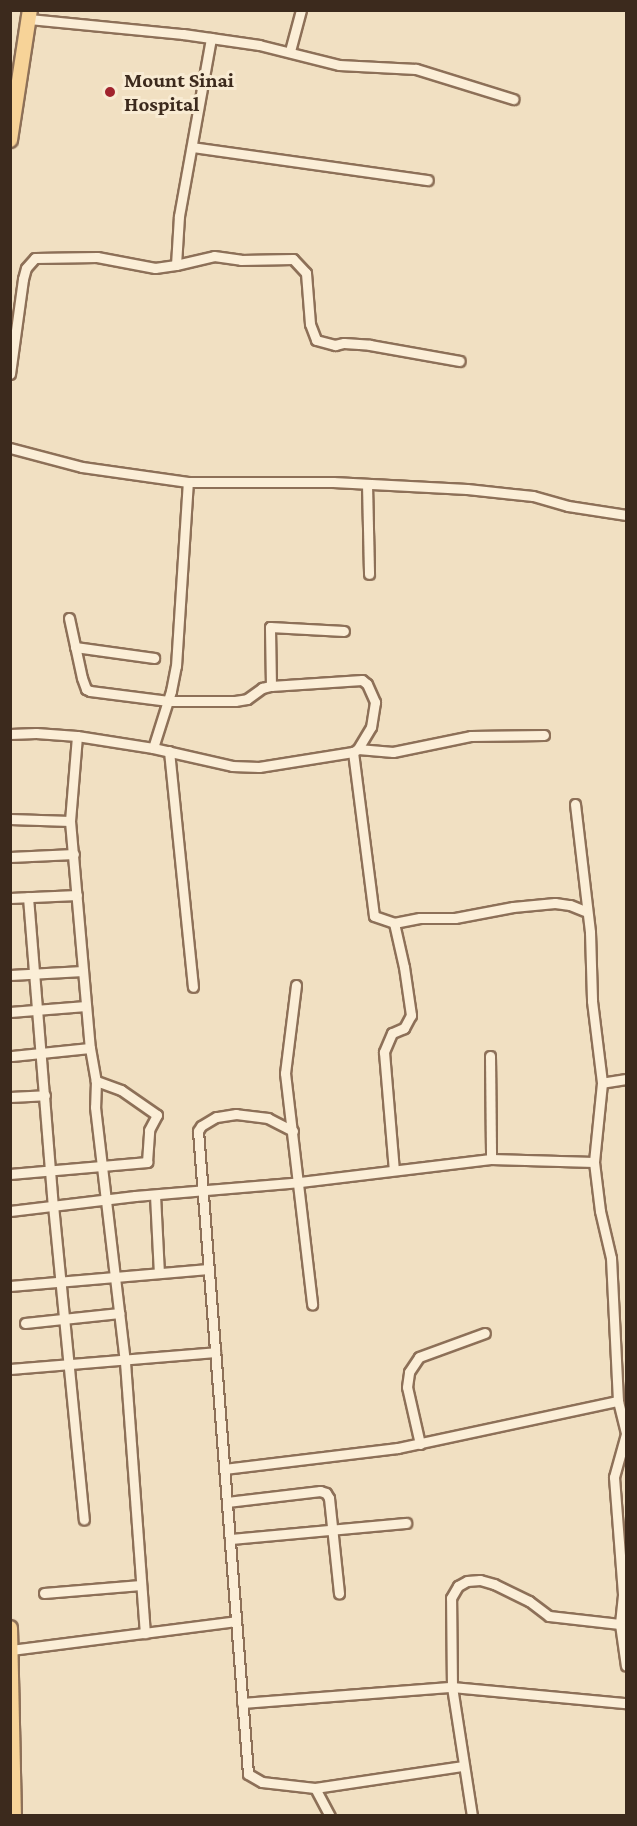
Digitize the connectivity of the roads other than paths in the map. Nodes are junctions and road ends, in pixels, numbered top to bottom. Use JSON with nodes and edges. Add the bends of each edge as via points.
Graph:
{"nodes":[{"id":1,"x":301,"y":10,"type":"edge"},
{"id":2,"x":29,"y":15,"type":"edge"},
{"id":3,"x":211,"y":38,"type":"junction"},
{"id":4,"x":290,"y":51,"type":"junction"},
{"id":5,"x":513,"y":99,"type":"dead end"},
{"id":6,"x":10,"y":140,"type":"edge"},
{"id":7,"x":192,"y":147,"type":"junction"},
{"id":8,"x":428,"y":180,"type":"dead end"},
{"id":9,"x":176,"y":265,"type":"junction"},
{"id":10,"x":460,"y":361,"type":"dead end"},
{"id":11,"x":10,"y":374,"type":"edge"},
{"id":12,"x":10,"y":448,"type":"edge"},
{"id":13,"x":188,"y":482,"type":"junction"},
{"id":14,"x":367,"y":484,"type":"junction"},
{"id":15,"x":627,"y":515,"type":"edge"},
{"id":16,"x":369,"y":574,"type":"dead end"},
{"id":17,"x":69,"y":618,"type":"dead end"},
{"id":18,"x":344,"y":631,"type":"dead end"},
{"id":19,"x":75,"y":646,"type":"junction"},
{"id":20,"x":154,"y":658,"type":"dead end"},
{"id":21,"x":271,"y":686,"type":"junction"},
{"id":22,"x":168,"y":701,"type":"junction"},
{"id":23,"x":10,"y":734,"type":"edge"},
{"id":24,"x":544,"y":735,"type":"dead end"},
{"id":25,"x":77,"y":736,"type":"junction"},
{"id":26,"x":153,"y":748,"type":"junction"},
{"id":27,"x":169,"y":751,"type":"junction"},
{"id":28,"x":355,"y":751,"type":"junction"},
{"id":29,"x":575,"y":804,"type":"dead end"},
{"id":30,"x":10,"y":819,"type":"edge"},
{"id":31,"x":70,"y":822,"type":"junction"},
{"id":32,"x":74,"y":854,"type":"junction"},
{"id":33,"x":10,"y":857,"type":"edge"},
{"id":34,"x":77,"y":895,"type":"junction"},
{"id":35,"x":28,"y":897,"type":"junction"},
{"id":36,"x":10,"y":898,"type":"edge"},
{"id":37,"x":587,"y":912,"type":"junction"},
{"id":38,"x":394,"y":923,"type":"junction"},
{"id":39,"x":83,"y":971,"type":"junction"},
{"id":40,"x":34,"y":974,"type":"junction"},
{"id":41,"x":10,"y":975,"type":"edge"},
{"id":42,"x":296,"y":985,"type":"dead end"},
{"id":43,"x":193,"y":987,"type":"dead end"},
{"id":44,"x":86,"y":1006,"type":"junction"},
{"id":45,"x":37,"y":1010,"type":"junction"},
{"id":46,"x":10,"y":1012,"type":"edge"},
{"id":47,"x":90,"y":1048,"type":"junction"},
{"id":48,"x":41,"y":1053,"type":"junction"},
{"id":49,"x":12,"y":1056,"type":"edge"},
{"id":50,"x":490,"y":1056,"type":"dead end"},
{"id":51,"x":627,"y":1079,"type":"edge"},
{"id":52,"x":96,"y":1081,"type":"junction"},
{"id":53,"x":602,"y":1083,"type":"junction"},
{"id":54,"x":45,"y":1095,"type":"junction"},
{"id":55,"x":10,"y":1097,"type":"edge"},
{"id":56,"x":293,"y":1131,"type":"junction"},
{"id":57,"x":491,"y":1160,"type":"junction"},
{"id":58,"x":594,"y":1162,"type":"junction"},
{"id":59,"x":101,"y":1166,"type":"junction"},
{"id":60,"x":50,"y":1169,"type":"junction"},
{"id":61,"x":394,"y":1170,"type":"junction"},
{"id":62,"x":10,"y":1174,"type":"edge"},
{"id":63,"x":300,"y":1182,"type":"junction"},
{"id":64,"x":204,"y":1191,"type":"junction"},
{"id":65,"x":155,"y":1195,"type":"junction"},
{"id":66,"x":105,"y":1199,"type":"junction"},
{"id":67,"x":53,"y":1205,"type":"junction"},
{"id":68,"x":10,"y":1211,"type":"edge"},
{"id":69,"x":208,"y":1269,"type":"junction"},
{"id":70,"x":159,"y":1273,"type":"junction"},
{"id":71,"x":115,"y":1277,"type":"junction"},
{"id":72,"x":62,"y":1282,"type":"junction"},
{"id":73,"x":10,"y":1286,"type":"edge"},
{"id":74,"x":312,"y":1304,"type":"dead end"},
{"id":75,"x":119,"y":1313,"type":"junction"},
{"id":76,"x":65,"y":1318,"type":"junction"},
{"id":77,"x":26,"y":1323,"type":"dead end"},
{"id":78,"x":485,"y":1333,"type":"dead end"},
{"id":79,"x":215,"y":1352,"type":"junction"},
{"id":80,"x":125,"y":1362,"type":"junction"},
{"id":81,"x":69,"y":1365,"type":"junction"},
{"id":82,"x":10,"y":1369,"type":"edge"},
{"id":83,"x":618,"y":1401,"type":"junction"},
{"id":84,"x":420,"y":1444,"type":"junction"},
{"id":85,"x":623,"y":1455,"type":"edge"},
{"id":86,"x":224,"y":1469,"type":"junction"},
{"id":87,"x":227,"y":1502,"type":"junction"},
{"id":88,"x":84,"y":1519,"type":"dead end"},
{"id":89,"x":406,"y":1523,"type":"dead end"},
{"id":90,"x":331,"y":1530,"type":"junction"},
{"id":91,"x":230,"y":1539,"type":"junction"},
{"id":92,"x":141,"y":1585,"type":"junction"},
{"id":93,"x":44,"y":1593,"type":"dead end"},
{"id":94,"x":339,"y":1593,"type":"dead end"},
{"id":95,"x":236,"y":1621,"type":"junction"},
{"id":96,"x":620,"y":1624,"type":"junction"},
{"id":97,"x":10,"y":1628,"type":"edge"},
{"id":98,"x":145,"y":1633,"type":"junction"},
{"id":99,"x":11,"y":1650,"type":"edge"},
{"id":100,"x":627,"y":1666,"type":"edge"},
{"id":101,"x":452,"y":1687,"type":"junction"},
{"id":102,"x":242,"y":1703,"type":"junction"},
{"id":103,"x":627,"y":1703,"type":"edge"},
{"id":104,"x":463,"y":1767,"type":"junction"},
{"id":105,"x":12,"y":1776,"type":"edge"},
{"id":106,"x":315,"y":1788,"type":"junction"},
{"id":107,"x":14,"y":1815,"type":"edge"},
{"id":108,"x":330,"y":1815,"type":"edge"},
{"id":109,"x":472,"y":1815,"type":"edge"}],
"edges":[{"from":1,"to":4,"type":"street"},
{"from":2,"to":3,"type":"street"},
{"from":2,"to":6,"type":"main road"},
{"from":3,"to":4,"type":"street"},
{"from":3,"to":7,"type":"street"},
{"from":4,"to":5,"type":"street","via":[[339,65],[416,69]]},
{"from":7,"to":8,"type":"street"},
{"from":7,"to":9,"type":"street","via":[[179,216]]},
{"from":9,"to":10,"type":"street","via":[[214,256],[293,259],[306,273],[310,324],[316,340]]},
{"from":9,"to":11,"type":"street","via":[[155,268],[97,257],[35,258],[23,279]]},
{"from":12,"to":13,"type":"street","via":[[82,467]]},
{"from":13,"to":14,"type":"street"},
{"from":13,"to":22,"type":"street","via":[[181,618]]},
{"from":14,"to":15,"type":"street","via":[[533,496]]},
{"from":14,"to":16,"type":"street"},
{"from":17,"to":19,"type":"street"},
{"from":18,"to":21,"type":"street","via":[[270,627]]},
{"from":19,"to":20,"type":"street"},
{"from":19,"to":22,"type":"street","via":[[86,689]]},
{"from":21,"to":22,"type":"street","via":[[235,701]]},
{"from":21,"to":28,"type":"street","via":[[362,680],[375,702],[374,713],[371,727]]},
{"from":22,"to":26,"type":"street"},
{"from":23,"to":25,"type":"street"},
{"from":24,"to":28,"type":"street","via":[[471,736],[393,752]]},
{"from":25,"to":26,"type":"street"},
{"from":25,"to":31,"type":"street"},
{"from":26,"to":27,"type":"street"},
{"from":27,"to":28,"type":"street","via":[[232,766],[259,767]]},
{"from":27,"to":43,"type":"street"},
{"from":28,"to":38,"type":"street","via":[[371,910],[380,920]]},
{"from":29,"to":37,"type":"street"},
{"from":30,"to":31,"type":"street"},
{"from":31,"to":32,"type":"street"},
{"from":32,"to":33,"type":"street"},
{"from":32,"to":34,"type":"street"},
{"from":34,"to":35,"type":"street"},
{"from":34,"to":39,"type":"street"},
{"from":35,"to":36,"type":"street"},
{"from":35,"to":40,"type":"street"},
{"from":37,"to":38,"type":"street","via":[[555,903]]},
{"from":37,"to":53,"type":"street"},
{"from":38,"to":61,"type":"street","via":[[411,1015],[404,1028],[392,1033],[384,1052]]},
{"from":39,"to":40,"type":"street"},
{"from":39,"to":44,"type":"street"},
{"from":40,"to":41,"type":"street"},
{"from":40,"to":45,"type":"street"},
{"from":42,"to":56,"type":"street","via":[[285,1073]]},
{"from":44,"to":45,"type":"street"},
{"from":44,"to":47,"type":"street"},
{"from":45,"to":46,"type":"street"},
{"from":45,"to":48,"type":"street"},
{"from":47,"to":48,"type":"street"},
{"from":47,"to":52,"type":"street"},
{"from":48,"to":49,"type":"street"},
{"from":48,"to":54,"type":"street"},
{"from":50,"to":57,"type":"street"},
{"from":51,"to":53,"type":"street"},
{"from":52,"to":59,"type":"street"},
{"from":52,"to":59,"type":"street","via":[[121,1090],[157,1116],[149,1130],[147,1161]]},
{"from":53,"to":58,"type":"street"},
{"from":54,"to":55,"type":"street"},
{"from":54,"to":60,"type":"street"},
{"from":56,"to":63,"type":"street"},
{"from":56,"to":64,"type":"street","via":[[268,1118],[236,1114],[216,1117],[201,1126],[198,1131]]},
{"from":57,"to":58,"type":"street"},
{"from":57,"to":61,"type":"street"},
{"from":58,"to":83,"type":"street","via":[[611,1258]]},
{"from":59,"to":60,"type":"street"},
{"from":59,"to":66,"type":"street"},
{"from":60,"to":62,"type":"street"},
{"from":60,"to":67,"type":"street"},
{"from":61,"to":63,"type":"street"},
{"from":63,"to":64,"type":"street"},
{"from":63,"to":74,"type":"street"},
{"from":64,"to":65,"type":"street"},
{"from":64,"to":69,"type":"street"},
{"from":65,"to":66,"type":"street"},
{"from":65,"to":70,"type":"street"},
{"from":66,"to":67,"type":"street"},
{"from":66,"to":71,"type":"street"},
{"from":67,"to":68,"type":"street"},
{"from":67,"to":72,"type":"street"},
{"from":69,"to":70,"type":"street"},
{"from":69,"to":79,"type":"street"},
{"from":70,"to":71,"type":"street"},
{"from":71,"to":72,"type":"street"},
{"from":71,"to":75,"type":"street"},
{"from":72,"to":73,"type":"street"},
{"from":72,"to":76,"type":"street"},
{"from":75,"to":76,"type":"street"},
{"from":75,"to":80,"type":"street"},
{"from":76,"to":77,"type":"street"},
{"from":76,"to":81,"type":"street"},
{"from":78,"to":84,"type":"street","via":[[419,1357],[409,1371],[407,1387]]},
{"from":79,"to":80,"type":"street"},
{"from":79,"to":86,"type":"street"},
{"from":80,"to":81,"type":"street"},
{"from":80,"to":92,"type":"street"},
{"from":81,"to":82,"type":"street"},
{"from":81,"to":88,"type":"street"},
{"from":83,"to":84,"type":"street"},
{"from":83,"to":85,"type":"street","via":[[626,1434]]},
{"from":84,"to":86,"type":"street"},
{"from":85,"to":96,"type":"street","via":[[614,1477],[623,1595]]},
{"from":86,"to":87,"type":"street"},
{"from":87,"to":90,"type":"street","via":[[320,1491],[329,1498]]},
{"from":87,"to":91,"type":"street"},
{"from":89,"to":90,"type":"street"},
{"from":90,"to":91,"type":"street"},
{"from":90,"to":94,"type":"street"},
{"from":91,"to":95,"type":"street"},
{"from":92,"to":93,"type":"street"},
{"from":92,"to":98,"type":"street"},
{"from":95,"to":98,"type":"street"},
{"from":95,"to":102,"type":"street"},
{"from":96,"to":100,"type":"street"},
{"from":96,"to":101,"type":"street","via":[[560,1619],[542,1613],[529,1601],[494,1584],[467,1581],[458,1586],[451,1598]]},
{"from":97,"to":99,"type":"main road"},
{"from":98,"to":99,"type":"street"},
{"from":99,"to":105,"type":"main road"},
{"from":101,"to":102,"type":"street"},
{"from":101,"to":103,"type":"street"},
{"from":101,"to":104,"type":"street"},
{"from":102,"to":106,"type":"street","via":[[248,1774],[262,1782]]},
{"from":104,"to":106,"type":"street"},
{"from":104,"to":109,"type":"street"},
{"from":105,"to":107,"type":"main road"},
{"from":106,"to":108,"type":"street"}]}
